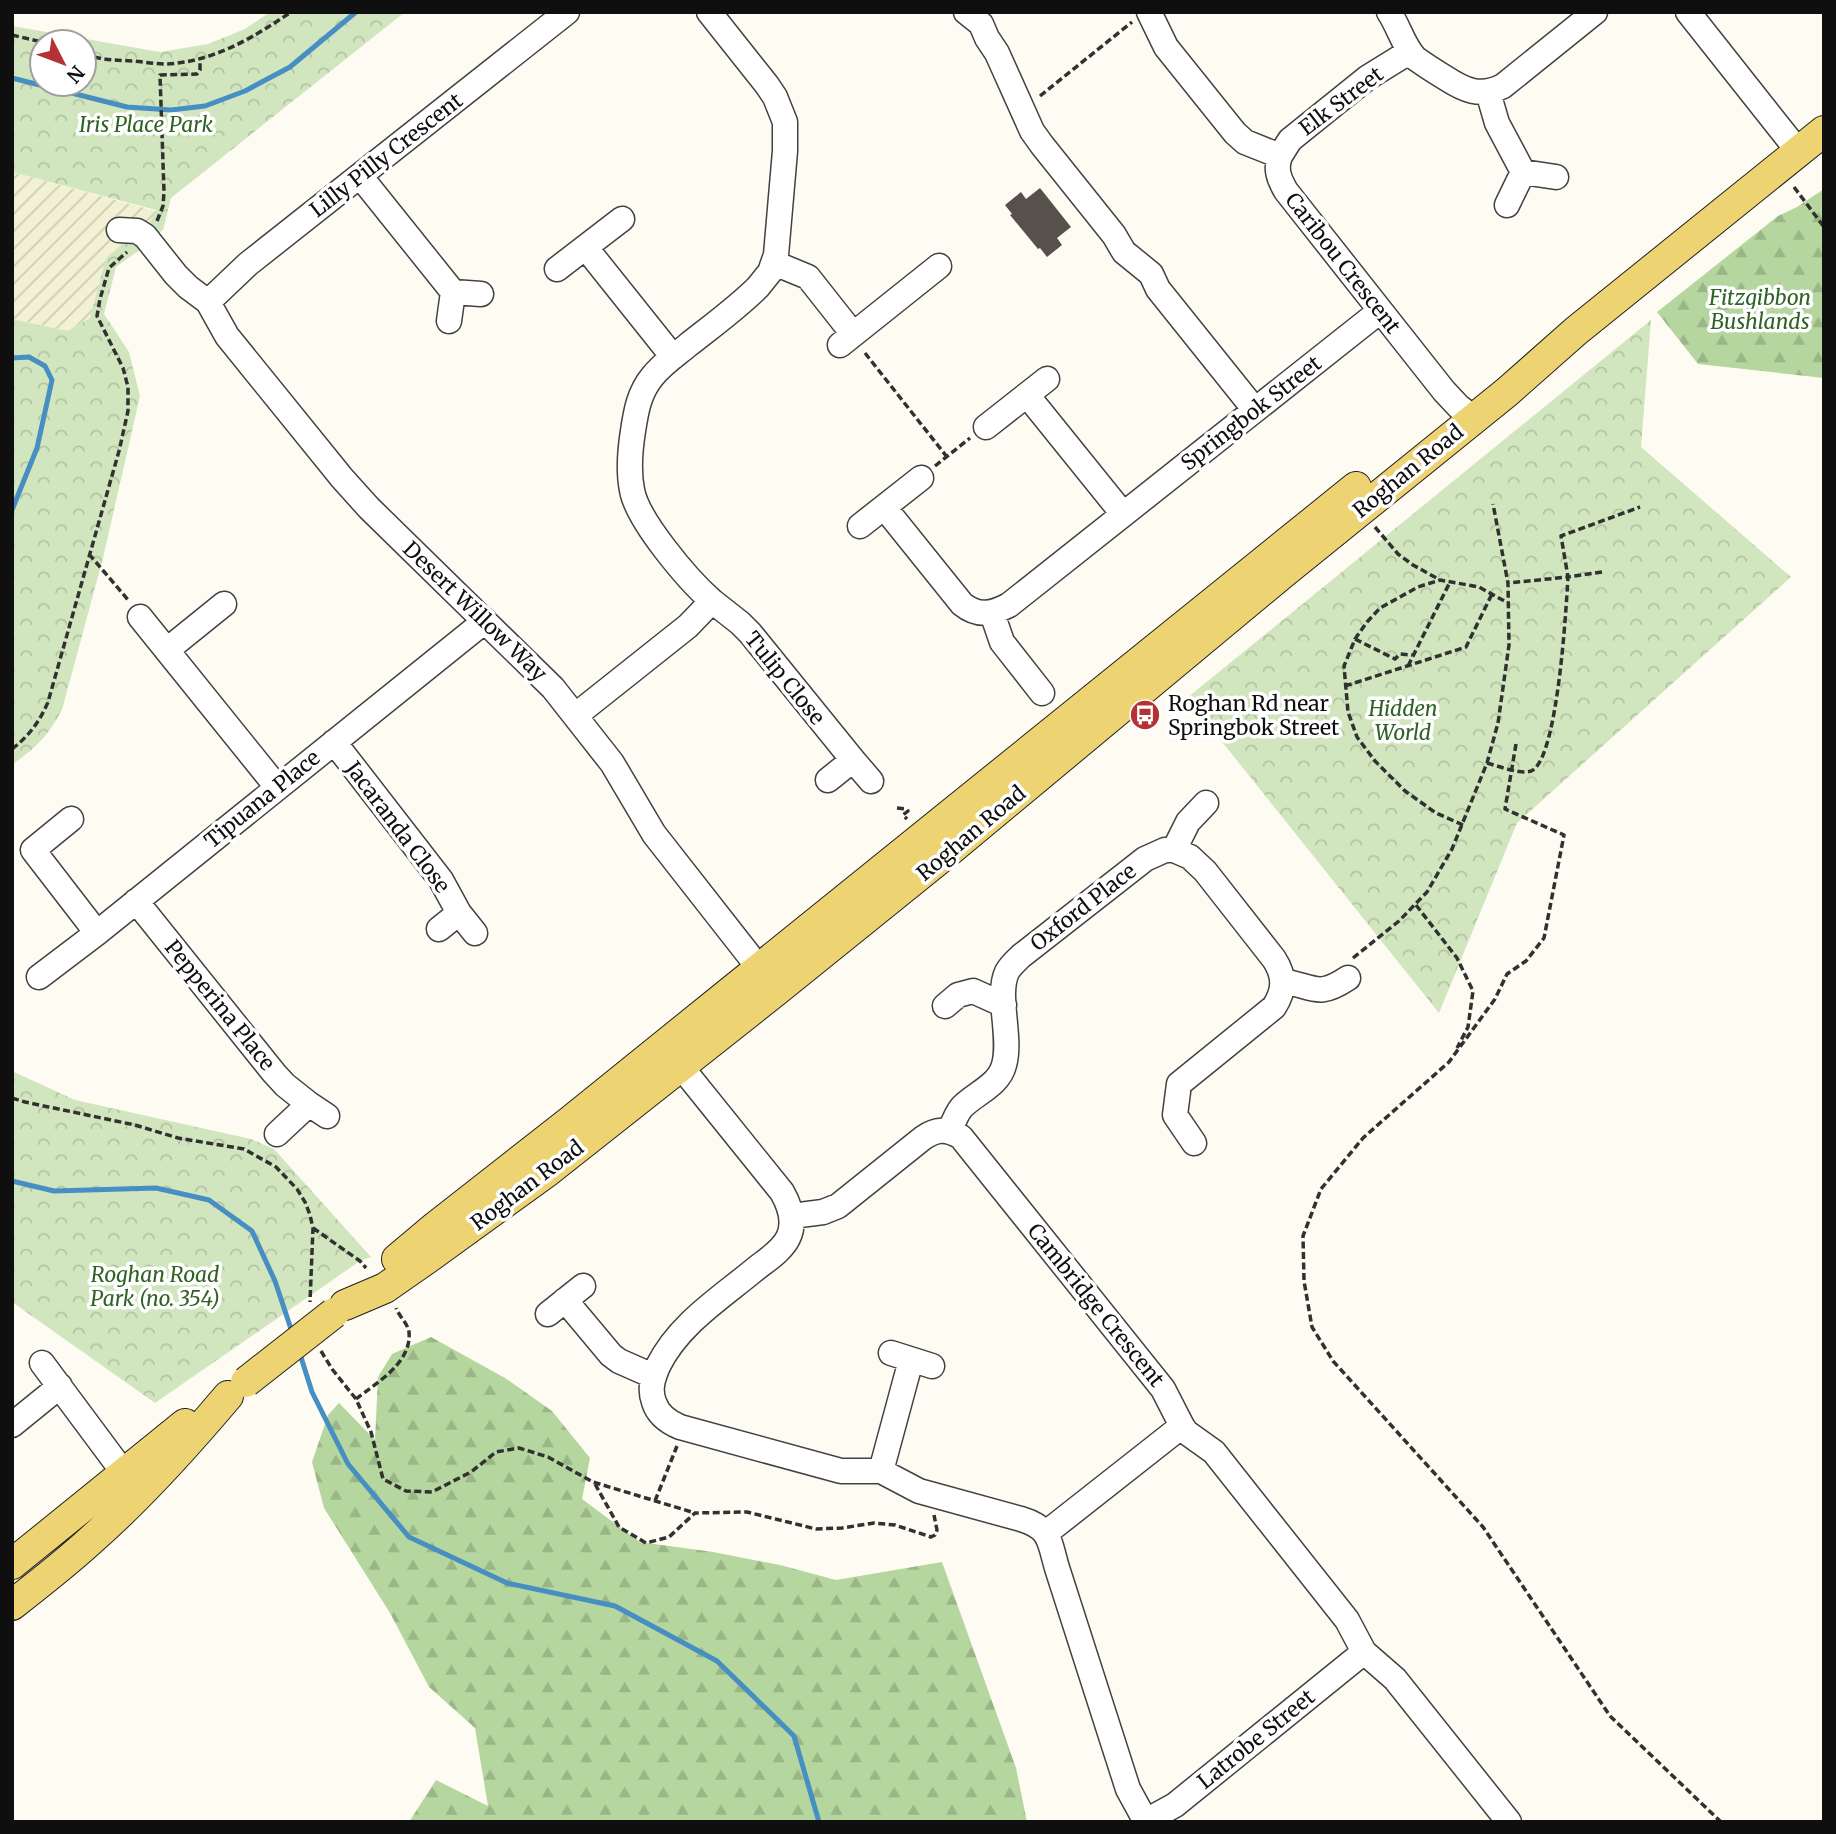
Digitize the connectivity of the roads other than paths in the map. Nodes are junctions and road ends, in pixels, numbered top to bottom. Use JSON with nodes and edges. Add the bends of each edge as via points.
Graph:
{"nodes":[{"id":1,"x":567,"y":12,"type":"edge"},
{"id":2,"x":709,"y":12,"type":"edge"},
{"id":3,"x":967,"y":12,"type":"edge"},
{"id":4,"x":1389,"y":12,"type":"edge"},
{"id":5,"x":1595,"y":12,"type":"edge"},
{"id":6,"x":1688,"y":12,"type":"edge"},
{"id":7,"x":1143,"y":15,"type":"edge"},
{"id":8,"x":1409,"y":52,"type":"junction"},
{"id":9,"x":1488,"y":92,"type":"junction"},
{"id":10,"x":1824,"y":131,"type":"edge"},
{"id":11,"x":1280,"y":156,"type":"junction"},
{"id":12,"x":1788,"y":158,"type":"junction"},
{"id":13,"x":1523,"y":172,"type":"junction"},
{"id":14,"x":360,"y":176,"type":"junction"},
{"id":15,"x":1556,"y":177,"type":"dead end"},
{"id":16,"x":1507,"y":205,"type":"dead end"},
{"id":17,"x":622,"y":219,"type":"dead end"},
{"id":18,"x":119,"y":230,"type":"dead end"},
{"id":19,"x":586,"y":248,"type":"junction"},
{"id":20,"x":774,"y":263,"type":"junction"},
{"id":21,"x":939,"y":266,"type":"dead end"},
{"id":22,"x":557,"y":270,"type":"dead end"},
{"id":23,"x":453,"y":292,"type":"junction"},
{"id":24,"x":481,"y":294,"type":"dead end"},
{"id":25,"x":208,"y":302,"type":"junction"},
{"id":26,"x":1380,"y":311,"type":"junction"},
{"id":27,"x":449,"y":321,"type":"dead end"},
{"id":28,"x":673,"y":357,"type":"junction"},
{"id":29,"x":1047,"y":379,"type":"dead end"},
{"id":30,"x":1027,"y":395,"type":"junction"},
{"id":31,"x":1255,"y":410,"type":"junction"},
{"id":32,"x":1466,"y":412,"type":"junction"},
{"id":33,"x":986,"y":427,"type":"road end"},
{"id":34,"x":921,"y":478,"type":"road end"},
{"id":35,"x":884,"y":507,"type":"junction"},
{"id":36,"x":1123,"y":514,"type":"junction"},
{"id":37,"x":860,"y":526,"type":"dead end"},
{"id":38,"x":712,"y":601,"type":"junction"},
{"id":39,"x":224,"y":604,"type":"dead end"},
{"id":40,"x":992,"y":613,"type":"junction"},
{"id":41,"x":140,"y":617,"type":"road end"},
{"id":42,"x":485,"y":621,"type":"junction"},
{"id":43,"x":167,"y":650,"type":"junction"},
{"id":44,"x":1042,"y":693,"type":"dead end"},
{"id":45,"x":576,"y":715,"type":"junction"},
{"id":46,"x":334,"y":742,"type":"junction"},
{"id":47,"x":853,"y":760,"type":"junction"},
{"id":48,"x":828,"y":780,"type":"dead end"},
{"id":49,"x":871,"y":781,"type":"dead end"},
{"id":50,"x":277,"y":787,"type":"junction"},
{"id":51,"x":1206,"y":803,"type":"dead end"},
{"id":52,"x":71,"y":818,"type":"dead end"},
{"id":53,"x":1174,"y":850,"type":"junction"},
{"id":54,"x":136,"y":901,"type":"junction"},
{"id":55,"x":459,"y":913,"type":"junction"},
{"id":56,"x":439,"y":929,"type":"dead end"},
{"id":57,"x":97,"y":933,"type":"junction"},
{"id":58,"x":475,"y":933,"type":"dead end"},
{"id":59,"x":1348,"y":971,"type":"road end"},
{"id":60,"x":39,"y":977,"type":"dead end"},
{"id":61,"x":768,"y":979,"type":"junction"},
{"id":62,"x":1283,"y":981,"type":"junction"},
{"id":63,"x":1004,"y":1005,"type":"junction"},
{"id":64,"x":945,"y":1006,"type":"dead end"},
{"id":65,"x":672,"y":1056,"type":"junction"},
{"id":66,"x":950,"y":1132,"type":"junction"},
{"id":67,"x":277,"y":1134,"type":"dead end"},
{"id":68,"x":1194,"y":1143,"type":"dead end"},
{"id":69,"x":792,"y":1216,"type":"junction"},
{"id":70,"x":566,"y":1300,"type":"dead end"},
{"id":71,"x":911,"y":1360,"type":"dead end"},
{"id":72,"x":42,"y":1363,"type":"dead end"},
{"id":73,"x":653,"y":1376,"type":"junction"},
{"id":74,"x":60,"y":1386,"type":"junction"},
{"id":75,"x":12,"y":1424,"type":"edge"},
{"id":76,"x":1182,"y":1426,"type":"junction"},
{"id":77,"x":881,"y":1471,"type":"junction"},
{"id":78,"x":132,"y":1484,"type":"junction"},
{"id":79,"x":1046,"y":1533,"type":"junction"},
{"id":80,"x":12,"y":1564,"type":"edge"},
{"id":81,"x":12,"y":1605,"type":"edge"},
{"id":82,"x":1364,"y":1652,"type":"junction"},
{"id":83,"x":1146,"y":1822,"type":"edge"},
{"id":84,"x":1509,"y":1822,"type":"edge"}],
"edges":[{"from":1,"to":14,"type":"street","name":"Lilly Pilly Crescent"},
{"from":2,"to":20,"type":"street","via":[[767,85],[785,122]]},
{"from":3,"to":31,"type":"street","via":[[981,24],[1042,145],[1121,248],[1151,274],[1158,289]]},
{"from":4,"to":8,"type":"street"},
{"from":5,"to":9,"type":"street","via":[[1503,86]]},
{"from":6,"to":12,"type":"street"},
{"from":7,"to":11,"type":"street","via":[[1235,134]]},
{"from":8,"to":9,"type":"street","via":[[1462,88]]},
{"from":8,"to":11,"type":"street","name":"Elk Street","via":[[1367,78],[1290,139]]},
{"from":9,"to":13,"type":"street","via":[[1497,123]]},
{"from":10,"to":12,"type":"main road","name":"Roghan Road"},
{"from":11,"to":26,"type":"street","name":"Caribou Crescent","via":[[1277,169],[1286,191]]},
{"from":12,"to":32,"type":"main road","name":"Roghan Road","via":[[1576,331],[1495,377]]},
{"from":13,"to":15,"type":"street"},
{"from":13,"to":16,"type":"street"},
{"from":14,"to":23,"type":"street"},
{"from":14,"to":25,"type":"street","name":"Lilly Pilly Crescent","via":[[248,264]]},
{"from":17,"to":19,"type":"street"},
{"from":18,"to":25,"type":"street","name":"Desert Willow Way","via":[[137,231],[150,241],[181,281]]},
{"from":19,"to":22,"type":"street"},
{"from":19,"to":28,"type":"street"},
{"from":20,"to":21,"type":"street","via":[[808,276],[847,339]]},
{"from":20,"to":28,"type":"street","via":[[750,295]]},
{"from":23,"to":24,"type":"street"},
{"from":23,"to":27,"type":"street"},
{"from":25,"to":42,"type":"street","name":"Desert Willow Way","via":[[228,336],[342,478]]},
{"from":26,"to":31,"type":"street","name":"Springbok Street"},
{"from":26,"to":32,"type":"street","name":"Caribou Crescent"},
{"from":28,"to":38,"type":"street","via":[[639,398],[631,448],[632,491],[656,536]]},
{"from":29,"to":30,"type":"street"},
{"from":30,"to":33,"type":"street"},
{"from":30,"to":36,"type":"street"},
{"from":31,"to":36,"type":"street","name":"Springbok Street"},
{"from":32,"to":61,"type":"main road","name":"Roghan Road","via":[[1303,529]]},
{"from":34,"to":35,"type":"street"},
{"from":35,"to":37,"type":"street"},
{"from":35,"to":40,"type":"street","via":[[961,604],[975,612]]},
{"from":36,"to":40,"type":"street","name":"Springbok Street","via":[[1009,605]]},
{"from":38,"to":45,"type":"street","via":[[688,626]]},
{"from":38,"to":47,"type":"street","name":"Tulip Close","via":[[750,634]]},
{"from":39,"to":43,"type":"street"},
{"from":40,"to":44,"type":"street","via":[[1002,642]]},
{"from":41,"to":43,"type":"street"},
{"from":42,"to":45,"type":"street","name":"Desert Willow Way"},
{"from":42,"to":46,"type":"street","name":"Tipuana Place"},
{"from":43,"to":50,"type":"street"},
{"from":45,"to":61,"type":"street","name":"Desert Willow Way","via":[[612,763],[654,834]]},
{"from":46,"to":50,"type":"street","name":"Tipuana Place"},
{"from":46,"to":55,"type":"street","name":"Jacaranda Close","via":[[441,880]]},
{"from":47,"to":48,"type":"street"},
{"from":47,"to":49,"type":"street","name":"Tulip Close"},
{"from":50,"to":54,"type":"street","name":"Tipuana Place"},
{"from":51,"to":53,"type":"street","via":[[1188,822]]},
{"from":52,"to":57,"type":"street","via":[[33,850]]},
{"from":53,"to":62,"type":"street","via":[[1205,871],[1274,959]]},
{"from":53,"to":63,"type":"street","name":"Oxford Place","via":[[1145,859],[1014,962],[1004,980]]},
{"from":54,"to":57,"type":"street","name":"Tipuana Place"},
{"from":54,"to":67,"type":"street","name":"Pepperina Place","via":[[274,1073],[318,1110]]},
{"from":55,"to":56,"type":"street","name":"Jacaranda Close"},
{"from":55,"to":58,"type":"street","name":"Jacaranda Close"},
{"from":57,"to":60,"type":"street","name":"Tipuana Place"},
{"from":59,"to":62,"type":"street","via":[[1335,987],[1323,990]]},
{"from":61,"to":65,"type":"main road","name":"Roghan Road"},
{"from":62,"to":68,"type":"street","via":[[1274,1007],[1179,1084],[1175,1115]]},
{"from":63,"to":64,"type":"street","via":[[972,990]]},
{"from":63,"to":66,"type":"street","name":"Oxford Place","via":[[1007,1048],[1003,1069],[962,1107]]},
{"from":65,"to":69,"type":"street","via":[[782,1192]]},
{"from":65,"to":78,"type":"main road","name":"Roghan Road","bridge":true,"via":[[569,1122],[435,1227],[237,1389],[189,1442]]},
{"from":66,"to":69,"type":"street","via":[[928,1135],[838,1206]]},
{"from":66,"to":76,"type":"street","name":"Cambridge Crescent","via":[[966,1142],[1163,1389]]},
{"from":69,"to":73,"type":"street","via":[[781,1249],[688,1325]]},
{"from":70,"to":73,"type":"street","via":[[611,1355]]},
{"from":71,"to":77,"type":"street"},
{"from":72,"to":74,"type":"street"},
{"from":73,"to":77,"type":"street","via":[[655,1406],[672,1424],[841,1471]]},
{"from":74,"to":75,"type":"street"},
{"from":74,"to":78,"type":"street"},
{"from":76,"to":79,"type":"street"},
{"from":76,"to":82,"type":"street","name":"Cambridge Crescent","via":[[1214,1452],[1347,1620]]},
{"from":77,"to":79,"type":"street","via":[[912,1489],[1029,1521]]},
{"from":78,"to":80,"type":"main road","name":"Roghan Road"},
{"from":78,"to":81,"type":"main road","name":"Roghan Road","via":[[92,1540]]},
{"from":79,"to":83,"type":"street","via":[[1128,1789]]},
{"from":82,"to":83,"type":"street","name":"Latrobe Street","via":[[1175,1805]]},
{"from":82,"to":84,"type":"street","name":"Cambridge Crescent","via":[[1395,1679]]}]}
